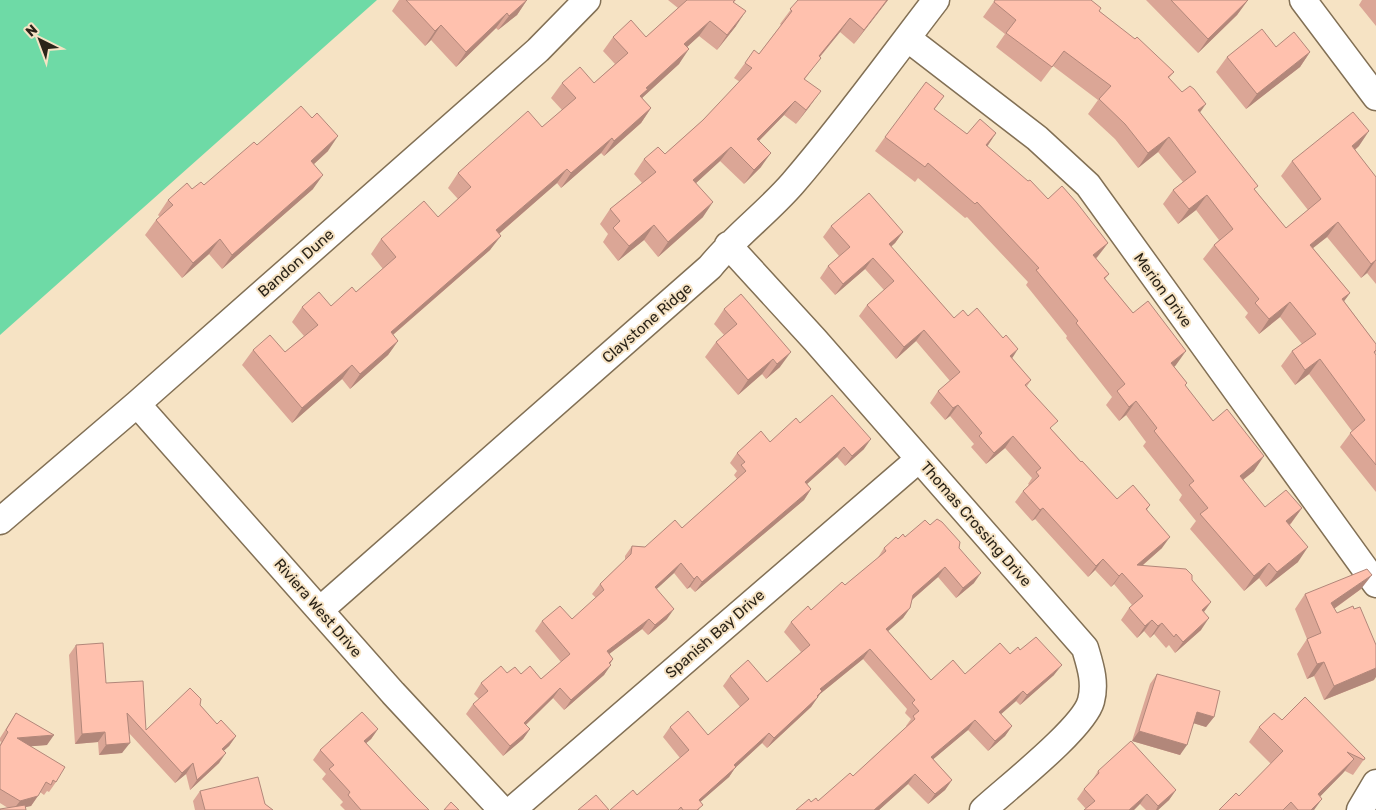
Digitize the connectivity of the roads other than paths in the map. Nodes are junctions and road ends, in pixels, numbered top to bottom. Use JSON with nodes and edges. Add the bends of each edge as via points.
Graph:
{"nodes":[{"id":1,"x":587,"y":0,"type":"edge"},
{"id":2,"x":936,"y":0,"type":"edge"},
{"id":3,"x":1303,"y":0,"type":"edge"},
{"id":4,"x":907,"y":38,"type":"junction"},
{"id":5,"x":1376,"y":97,"type":"edge"},
{"id":6,"x":728,"y":245,"type":"junction"},
{"id":7,"x":137,"y":404,"type":"junction"},
{"id":8,"x":919,"y":459,"type":"junction"},
{"id":9,"x":0,"y":521,"type":"edge"},
{"id":10,"x":1376,"y":584,"type":"edge"},
{"id":11,"x":320,"y":610,"type":"junction"},
{"id":12,"x":1376,"y":783,"type":"edge"},
{"id":13,"x":502,"y":810,"type":"edge"},
{"id":14,"x":512,"y":810,"type":"edge"},
{"id":15,"x":983,"y":810,"type":"edge"},
{"id":16,"x":1360,"y":810,"type":"edge"}],
"edges":[{"from":1,"to":7,"type":"street","name":"Bandon Dune","via":[[538,50]]},
{"from":2,"to":4,"type":"street","name":"Claystone Ridge"},
{"from":3,"to":5,"type":"street"},
{"from":4,"to":6,"type":"street","name":"Claystone Ridge","via":[[844,123],[791,185]]},
{"from":4,"to":10,"type":"street","name":"Merion Drive","via":[[1037,138],[1088,186]]},
{"from":6,"to":8,"type":"street","name":"Thomas Crossing Drive"},
{"from":6,"to":11,"type":"street","name":"Claystone Ridge","via":[[710,267]]},
{"from":7,"to":9,"type":"street","name":"Bandon Dune"},
{"from":7,"to":11,"type":"street","name":"Riviera West Drive"},
{"from":8,"to":14,"type":"street","name":"Spanish Bay Drive"},
{"from":8,"to":15,"type":"street","name":"Thomas Crossing Drive","via":[[1085,648],[1093,674],[1091,701],[1078,725]]},
{"from":11,"to":13,"type":"street","name":"Riviera West Drive"},
{"from":12,"to":16,"type":"street"}]}
